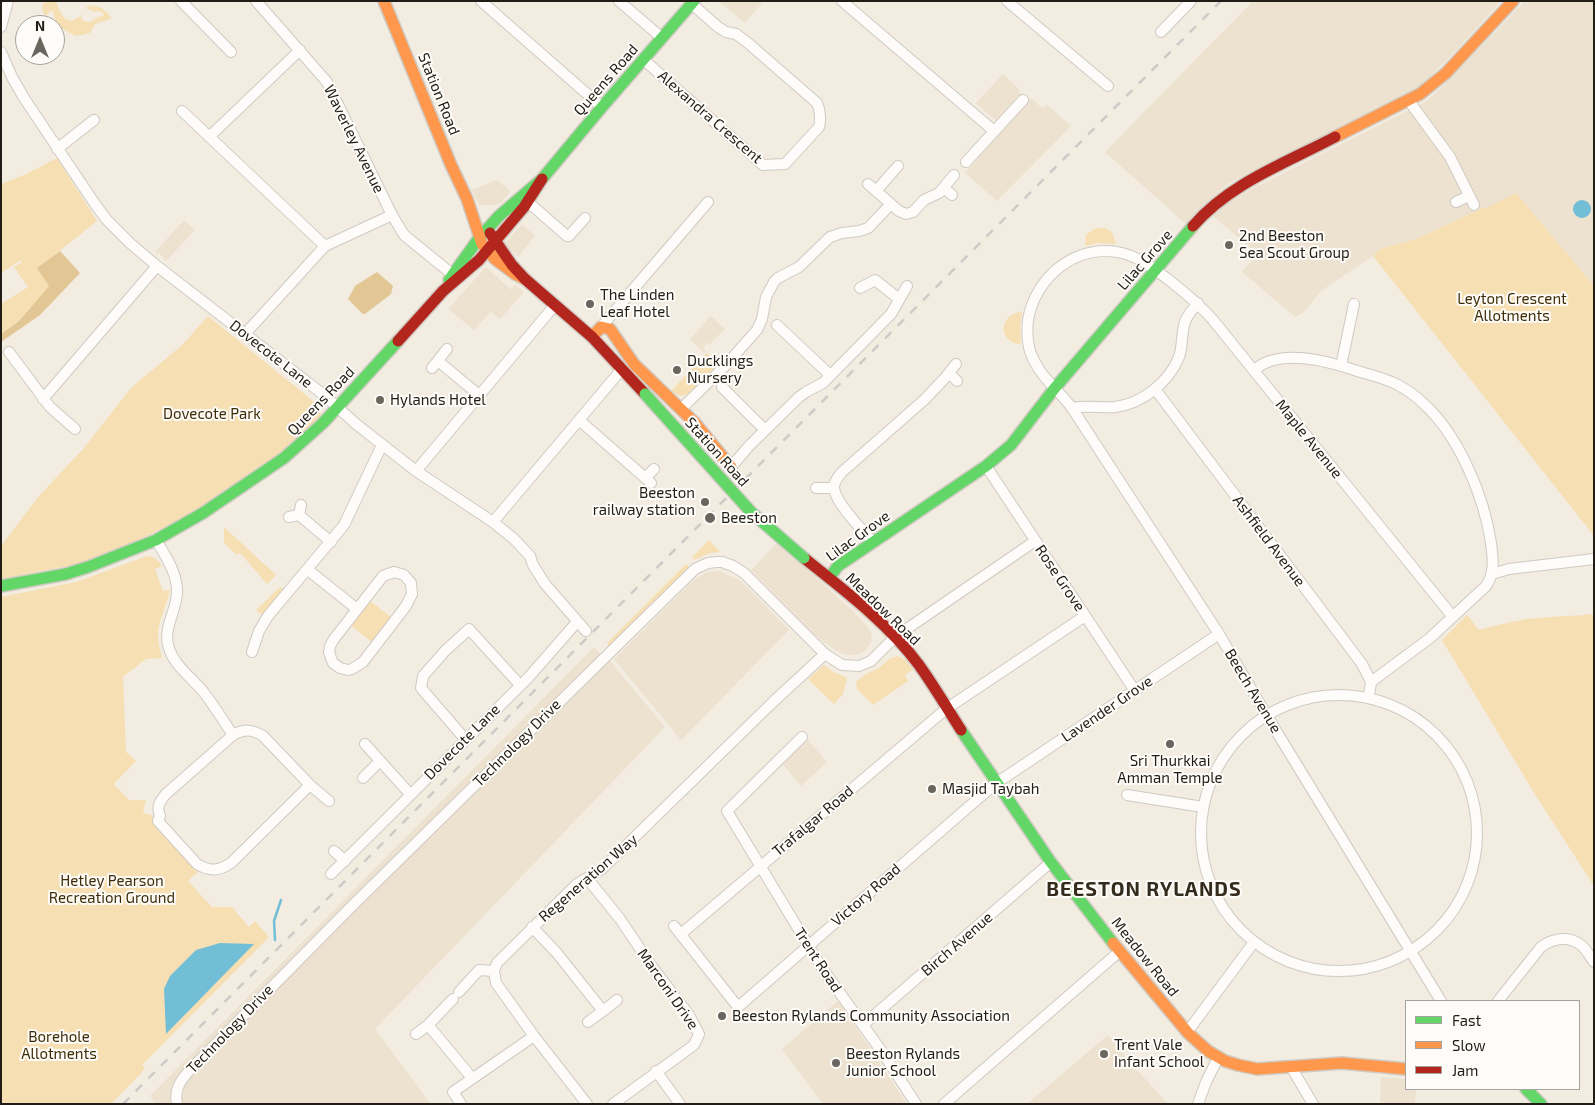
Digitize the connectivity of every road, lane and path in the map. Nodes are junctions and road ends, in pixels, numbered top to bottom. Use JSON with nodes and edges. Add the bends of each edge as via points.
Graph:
{"nodes":[{"id":1,"x":8,"y":1,"type":"edge"},
{"id":2,"x":180,"y":1,"type":"edge"},
{"id":3,"x":256,"y":1,"type":"edge"},
{"id":4,"x":384,"y":1,"type":"edge"},
{"id":5,"x":482,"y":1,"type":"edge"},
{"id":6,"x":619,"y":1,"type":"edge"},
{"id":7,"x":842,"y":1,"type":"edge"},
{"id":8,"x":1007,"y":1,"type":"edge"},
{"id":9,"x":1191,"y":1,"type":"edge"},
{"id":10,"x":1513,"y":1,"type":"edge"},
{"id":11,"x":693,"y":3,"type":"edge"},
{"id":12,"x":1,"y":27,"type":"edge"},
{"id":13,"x":1161,"y":32,"type":"dead end"},
{"id":14,"x":662,"y":38,"type":"junction"},
{"id":15,"x":300,"y":50,"type":"junction"},
{"id":16,"x":1,"y":52,"type":"edge"},
{"id":17,"x":231,"y":52,"type":"dead end"},
{"id":18,"x":644,"y":60,"type":"junction"},
{"id":19,"x":1108,"y":86,"type":"dead end"},
{"id":20,"x":1022,"y":100,"type":"dead end"},
{"id":21,"x":1409,"y":101,"type":"junction"},
{"id":22,"x":602,"y":107,"type":"junction"},
{"id":23,"x":182,"y":111,"type":"dead end"},
{"id":24,"x":94,"y":120,"type":"dead end"},
{"id":25,"x":994,"y":131,"type":"junction"},
{"id":26,"x":209,"y":137,"type":"junction"},
{"id":27,"x":57,"y":149,"type":"junction"},
{"id":28,"x":966,"y":162,"type":"dead end"},
{"id":29,"x":898,"y":166,"type":"dead end"},
{"id":30,"x":954,"y":175,"type":"dead end"},
{"id":31,"x":542,"y":179,"type":"junction"},
{"id":32,"x":868,"y":184,"type":"dead end"},
{"id":33,"x":944,"y":188,"type":"junction"},
{"id":34,"x":876,"y":191,"type":"junction"},
{"id":35,"x":952,"y":195,"type":"dead end"},
{"id":36,"x":1469,"y":196,"type":"junction"},
{"id":37,"x":467,"y":199,"type":"junction"},
{"id":38,"x":528,"y":202,"type":"junction"},
{"id":39,"x":708,"y":202,"type":"dead end"},
{"id":40,"x":1456,"y":202,"type":"dead end"},
{"id":41,"x":891,"y":204,"type":"junction"},
{"id":42,"x":1474,"y":206,"type":"dead end"},
{"id":43,"x":392,"y":214,"type":"junction"},
{"id":44,"x":585,"y":218,"type":"dead end"},
{"id":45,"x":487,"y":228,"type":"junction"},
{"id":46,"x":479,"y":238,"type":"junction"},
{"id":47,"x":495,"y":242,"type":"junction"},
{"id":48,"x":325,"y":246,"type":"junction"},
{"id":49,"x":487,"y":251,"type":"junction"},
{"id":50,"x":157,"y":266,"type":"junction"},
{"id":51,"x":1156,"y":270,"type":"junction"},
{"id":52,"x":452,"y":274,"type":"junction"},
{"id":53,"x":525,"y":279,"type":"junction"},
{"id":54,"x":907,"y":286,"type":"dead end"},
{"id":55,"x":860,"y":288,"type":"dead end"},
{"id":56,"x":443,"y":291,"type":"junction"},
{"id":57,"x":899,"y":299,"type":"junction"},
{"id":58,"x":1198,"y":303,"type":"junction"},
{"id":59,"x":1354,"y":304,"type":"dead end"},
{"id":60,"x":556,"y":305,"type":"junction"},
{"id":61,"x":777,"y":326,"type":"dead end"},
{"id":62,"x":601,"y":327,"type":"junction"},
{"id":63,"x":246,"y":334,"type":"junction"},
{"id":64,"x":592,"y":337,"type":"junction"},
{"id":65,"x":448,"y":349,"type":"dead end"},
{"id":66,"x":9,"y":352,"type":"dead end"},
{"id":67,"x":956,"y":364,"type":"dead end"},
{"id":68,"x":1341,"y":366,"type":"junction"},
{"id":69,"x":622,"y":369,"type":"junction"},
{"id":70,"x":1254,"y":370,"type":"junction"},
{"id":71,"x":949,"y":373,"type":"junction"},
{"id":72,"x":830,"y":375,"type":"junction"},
{"id":73,"x":957,"y":381,"type":"dead end"},
{"id":74,"x":722,"y":387,"type":"dead end"},
{"id":75,"x":1054,"y":389,"type":"junction"},
{"id":76,"x":1155,"y":389,"type":"junction"},
{"id":77,"x":479,"y":395,"type":"junction"},
{"id":78,"x":43,"y":399,"type":"junction"},
{"id":79,"x":338,"y":408,"type":"junction"},
{"id":80,"x":1072,"y":408,"type":"junction"},
{"id":81,"x":681,"y":410,"type":"junction"},
{"id":82,"x":579,"y":420,"type":"junction"},
{"id":83,"x":75,"y":429,"type":"dead end"},
{"id":84,"x":765,"y":430,"type":"junction"},
{"id":85,"x":382,"y":444,"type":"junction"},
{"id":86,"x":986,"y":466,"type":"junction"},
{"id":87,"x":731,"y":467,"type":"joint"},
{"id":88,"x":654,"y":469,"type":"dead end"},
{"id":89,"x":416,"y":471,"type":"junction"},
{"id":90,"x":816,"y":488,"type":"dead end"},
{"id":91,"x":834,"y":488,"type":"junction"},
{"id":92,"x":289,"y":517,"type":"dead end"},
{"id":93,"x":493,"y":522,"type":"junction"},
{"id":94,"x":156,"y":540,"type":"junction"},
{"id":95,"x":1035,"y":541,"type":"junction"},
{"id":96,"x":331,"y":542,"type":"junction"},
{"id":97,"x":873,"y":542,"type":"junction"},
{"id":98,"x":1594,"y":559,"type":"edge"},
{"id":99,"x":308,"y":570,"type":"junction"},
{"id":100,"x":1492,"y":574,"type":"junction"},
{"id":101,"x":829,"y":578,"type":"junction"},
{"id":102,"x":1,"y":586,"type":"edge"},
{"id":103,"x":357,"y":609,"type":"junction"},
{"id":104,"x":1085,"y":616,"type":"junction"},
{"id":105,"x":1453,"y":617,"type":"junction"},
{"id":106,"x":577,"y":622,"type":"junction"},
{"id":107,"x":586,"y":631,"type":"dead end"},
{"id":108,"x":1219,"y":634,"type":"junction"},
{"id":109,"x":895,"y":637,"type":"junction"},
{"id":110,"x":252,"y":652,"type":"dead end"},
{"id":111,"x":825,"y":654,"type":"junction"},
{"id":112,"x":1371,"y":682,"type":"junction"},
{"id":113,"x":520,"y":685,"type":"junction"},
{"id":114,"x":1135,"y":691,"type":"junction"},
{"id":115,"x":1369,"y":697,"type":"junction"},
{"id":116,"x":946,"y":709,"type":"junction"},
{"id":117,"x":1267,"y":716,"type":"junction"},
{"id":118,"x":233,"y":735,"type":"junction"},
{"id":119,"x":802,"y":737,"type":"dead end"},
{"id":120,"x":465,"y":739,"type":"junction"},
{"id":121,"x":364,"y":744,"type":"dead end"},
{"id":122,"x":380,"y":761,"type":"junction"},
{"id":123,"x":363,"y":778,"type":"dead end"},
{"id":124,"x":995,"y":784,"type":"junction"},
{"id":125,"x":310,"y":785,"type":"junction"},
{"id":126,"x":410,"y":794,"type":"junction"},
{"id":127,"x":1128,"y":795,"type":"dead end"},
{"id":128,"x":329,"y":801,"type":"dead end"},
{"id":129,"x":1203,"y":807,"type":"junction"},
{"id":130,"x":334,"y":851,"type":"dead end"},
{"id":131,"x":345,"y":861,"type":"junction"},
{"id":132,"x":1051,"y":862,"type":"junction"},
{"id":133,"x":760,"y":866,"type":"junction"},
{"id":134,"x":331,"y":874,"type":"dead end"},
{"id":135,"x":587,"y":878,"type":"junction"},
{"id":136,"x":532,"y":927,"type":"junction"},
{"id":137,"x":1254,"y":942,"type":"junction"},
{"id":138,"x":808,"y":946,"type":"junction"},
{"id":139,"x":1120,"y":951,"type":"junction"},
{"id":140,"x":1410,"y":952,"type":"junction"},
{"id":141,"x":1594,"y":962,"type":"edge"},
{"id":142,"x":494,"y":971,"type":"junction"},
{"id":143,"x":617,"y":1000,"type":"dead end"},
{"id":144,"x":1440,"y":1000,"type":"edge"},
{"id":145,"x":1499,"y":1000,"type":"edge"},
{"id":146,"x":738,"y":1007,"type":"joint"},
{"id":147,"x":603,"y":1011,"type":"junction"},
{"id":148,"x":588,"y":1022,"type":"dead end"},
{"id":149,"x":428,"y":1025,"type":"junction"},
{"id":150,"x":863,"y":1025,"type":"junction"},
{"id":151,"x":1188,"y":1031,"type":"junction"},
{"id":152,"x":416,"y":1034,"type":"dead end"},
{"id":153,"x":534,"y":1036,"type":"junction"},
{"id":154,"x":1218,"y":1058,"type":"junction"},
{"id":155,"x":1291,"y":1067,"type":"junction"},
{"id":156,"x":1405,"y":1069,"type":"edge"},
{"id":157,"x":656,"y":1071,"type":"junction"},
{"id":158,"x":472,"y":1078,"type":"junction"},
{"id":159,"x":1527,"y":1090,"type":"edge"},
{"id":160,"x":177,"y":1104,"type":"edge"},
{"id":161,"x":461,"y":1104,"type":"edge"},
{"id":162,"x":587,"y":1104,"type":"edge"},
{"id":163,"x":613,"y":1104,"type":"edge"},
{"id":164,"x":680,"y":1104,"type":"edge"},
{"id":165,"x":916,"y":1104,"type":"edge"},
{"id":166,"x":944,"y":1104,"type":"edge"},
{"id":167,"x":1198,"y":1104,"type":"edge"},
{"id":168,"x":1313,"y":1104,"type":"edge"},
{"id":169,"x":1541,"y":1104,"type":"edge"}],
"edges":[{"from":1,"to":12,"type":"street"},
{"from":2,"to":17,"type":"street"},
{"from":3,"to":15,"type":"street","name":"Waverley Avenue"},
{"from":4,"to":37,"type":"street","name":"Station Road"},
{"from":5,"to":22,"type":"street"},
{"from":6,"to":14,"type":"street"},
{"from":7,"to":25,"type":"street"},
{"from":8,"to":19,"type":"street"},
{"from":9,"to":13,"type":"street","via":[[1170,14]]},
{"from":10,"to":21,"type":"street","name":"Lilac Grove","via":[[1446,73]]},
{"from":11,"to":14,"type":"street","name":"Queens Road"},
{"from":11,"to":18,"type":"street","name":"Alexandra Crescent","via":[[718,28],[736,34],[748,43],[817,103],[819,127],[784,164],[763,165]]},
{"from":14,"to":18,"type":"street","name":"Queens Road"},
{"from":15,"to":26,"type":"street"},
{"from":15,"to":43,"type":"street","name":"Waverley Avenue","via":[[327,82]]},
{"from":16,"to":27,"type":"street","name":"Dovecote Lane","via":[[12,77]]},
{"from":18,"to":22,"type":"street","name":"Queens Road"},
{"from":20,"to":25,"type":"street"},
{"from":21,"to":36,"type":"street","via":[[1450,157]]},
{"from":21,"to":51,"type":"street","name":"Lilac Grove","via":[[1224,197]]},
{"from":22,"to":31,"type":"street","name":"Queens Road"},
{"from":23,"to":26,"type":"street"},
{"from":24,"to":27,"type":"street"},
{"from":25,"to":28,"type":"street"},
{"from":26,"to":48,"type":"street"},
{"from":27,"to":50,"type":"street","name":"Dovecote Lane","via":[[106,219]]},
{"from":29,"to":34,"type":"street"},
{"from":30,"to":33,"type":"street"},
{"from":31,"to":38,"type":"street","name":"Queens Road"},
{"from":31,"to":45,"type":"street","name":"Queens Road"},
{"from":32,"to":34,"type":"street"},
{"from":33,"to":35,"type":"street"},
{"from":33,"to":41,"type":"street","via":[[924,200],[910,214],[902,213]]},
{"from":34,"to":41,"type":"street"},
{"from":36,"to":40,"type":"street"},
{"from":36,"to":42,"type":"street"},
{"from":37,"to":45,"type":"street","name":"Station Road"},
{"from":37,"to":46,"type":"street","name":"Station Road"},
{"from":38,"to":44,"type":"street","via":[[567,236]]},
{"from":38,"to":47,"type":"street","name":"Queens Road"},
{"from":39,"to":62,"type":"street"},
{"from":41,"to":81,"type":"street","via":[[868,228],[830,237],[799,267],[778,278],[766,297],[757,330]]},
{"from":43,"to":48,"type":"street"},
{"from":43,"to":52,"type":"street","name":"Waverley Avenue","via":[[404,235]]},
{"from":45,"to":46,"type":"street","name":"Queens Road"},
{"from":45,"to":47,"type":"street","name":"Station Road"},
{"from":46,"to":49,"type":"street","name":"Station Road"},
{"from":46,"to":52,"type":"street","name":"Queens Road"},
{"from":47,"to":49,"type":"street","name":"Queens Road"},
{"from":47,"to":53,"type":"street","name":"Station Road"},
{"from":48,"to":63,"type":"street"},
{"from":49,"to":53,"type":"street","name":"Station Road"},
{"from":49,"to":56,"type":"street","name":"Queens Road"},
{"from":50,"to":63,"type":"street","name":"Dovecote Lane"},
{"from":50,"to":78,"type":"street"},
{"from":51,"to":58,"type":"street","name":"Maple Avenue"},
{"from":51,"to":75,"type":"street","name":"Lilac Grove"},
{"from":51,"to":75,"type":"street","name":"Maple Avenue","via":[[1143,260],[1122,253],[1092,252],[1060,265],[1044,281],[1031,308],[1028,339],[1034,360]]},
{"from":52,"to":56,"type":"street","name":"Queens Road"},
{"from":53,"to":60,"type":"street","name":"Station Road"},
{"from":54,"to":57,"type":"street"},
{"from":55,"to":57,"type":"street","via":[[874,280]]},
{"from":56,"to":79,"type":"street","name":"Queens Road"},
{"from":57,"to":72,"type":"street","via":[[891,314]]},
{"from":58,"to":70,"type":"street","name":"Maple Avenue"},
{"from":58,"to":76,"type":"street","via":[[1185,322],[1180,355],[1174,368]]},
{"from":59,"to":68,"type":"street"},
{"from":60,"to":64,"type":"street","name":"Station Road"},
{"from":60,"to":77,"type":"street"},
{"from":61,"to":72,"type":"street"},
{"from":62,"to":64,"type":"street"},
{"from":62,"to":81,"type":"street","name":"Station Road","via":[[610,329],[634,364]]},
{"from":63,"to":79,"type":"street","name":"Dovecote Lane"},
{"from":64,"to":69,"type":"street","name":"Station Road"},
{"from":65,"to":77,"type":"street","via":[[435,365]]},
{"from":66,"to":78,"type":"street"},
{"from":67,"to":71,"type":"street"},
{"from":68,"to":70,"type":"street","via":[[1314,360],[1284,359],[1271,360]]},
{"from":68,"to":100,"type":"street","via":[[1403,387],[1423,402],[1441,423],[1466,465],[1482,505],[1493,556]]},
{"from":69,"to":82,"type":"street"},
{"from":69,"to":101,"type":"street","name":"Station Road","bridge":true,"via":[[752,512]]},
{"from":70,"to":105,"type":"street","name":"Maple Avenue"},
{"from":71,"to":73,"type":"street"},
{"from":71,"to":91,"type":"street","via":[[924,400],[842,472]]},
{"from":72,"to":84,"type":"street","via":[[799,397]]},
{"from":74,"to":84,"type":"street"},
{"from":75,"to":80,"type":"street","name":"Beech Avenue"},
{"from":75,"to":86,"type":"street","name":"Lilac Grove","via":[[1011,445]]},
{"from":76,"to":80,"type":"street","via":[[1118,407]]},
{"from":76,"to":112,"type":"street","name":"Ashfield Avenue","via":[[1362,664]]},
{"from":77,"to":89,"type":"street"},
{"from":78,"to":83,"type":"street"},
{"from":79,"to":85,"type":"street","name":"Dovecote Lane"},
{"from":79,"to":94,"type":"street","name":"Queens Road","via":[[284,458],[204,513]]},
{"from":80,"to":108,"type":"street","name":"Beech Avenue"},
{"from":81,"to":87,"type":"street","name":"Station Road"},
{"from":82,"to":88,"type":"street","via":[[648,480]]},
{"from":82,"to":93,"type":"street"},
{"from":84,"to":87,"type":"street"},
{"from":85,"to":89,"type":"street","name":"Dovecote Lane"},
{"from":85,"to":96,"type":"street","via":[[348,518]]},
{"from":86,"to":95,"type":"street","name":"Rose Grove"},
{"from":86,"to":97,"type":"street","name":"Lilac Grove"},
{"from":89,"to":93,"type":"street","name":"Dovecote Lane"},
{"from":90,"to":91,"type":"street"},
{"from":91,"to":97,"type":"street","via":[[837,498]]},
{"from":92,"to":96,"type":"street","via":[[300,510]]},
{"from":93,"to":106,"type":"street","name":"Dovecote Lane","via":[[522,546],[545,584]]},
{"from":94,"to":102,"type":"street","name":"Queens Road","via":[[66,574]]},
{"from":94,"to":118,"type":"street","via":[[176,583],[177,593],[167,628],[172,656],[204,692]]},
{"from":95,"to":104,"type":"street","name":"Rose Grove"},
{"from":95,"to":109,"type":"street","name":"Technology Drive"},
{"from":96,"to":99,"type":"street"},
{"from":97,"to":101,"type":"street","name":"Lilac Grove","via":[[838,566]]},
{"from":98,"to":100,"type":"street"},
{"from":99,"to":103,"type":"street"},
{"from":99,"to":110,"type":"street","via":[[265,621]]},
{"from":100,"to":105,"type":"street","via":[[1486,586]]},
{"from":101,"to":109,"type":"street","name":"Meadow Road"},
{"from":103,"to":103,"type":"street","via":[[383,576],[400,573],[412,583],[412,594],[406,606],[363,662],[348,670],[333,663],[329,652],[334,639]]},
{"from":104,"to":114,"type":"street","name":"Rose Grove"},
{"from":104,"to":116,"type":"street","name":"Trafalgar Road"},
{"from":105,"to":112,"type":"street"},
{"from":106,"to":107,"type":"street","name":"Dovecote Lane"},
{"from":106,"to":113,"type":"street","name":"Dovecote Lane"},
{"from":108,"to":114,"type":"street","name":"Lavender Grove"},
{"from":108,"to":117,"type":"street","name":"Beech Avenue"},
{"from":109,"to":111,"type":"street","name":"Technology Drive","via":[[871,661],[859,666],[842,665]]},
{"from":109,"to":116,"type":"street","name":"Meadow Road","via":[[919,666]]},
{"from":111,"to":135,"type":"street","name":"Regeneration Way","via":[[602,869]]},
{"from":111,"to":160,"type":"street","name":"Technology Drive","via":[[737,569],[716,562],[695,569],[189,1071],[179,1082]]},
{"from":112,"to":115,"type":"street"},
{"from":113,"to":120,"type":"street","name":"Dovecote Lane"},
{"from":113,"to":120,"type":"street","via":[[469,629],[445,652],[423,676],[421,688]]},
{"from":114,"to":124,"type":"street","name":"Lavender Grove"},
{"from":115,"to":117,"type":"street","via":[[1308,698]]},
{"from":115,"to":140,"type":"street","via":[[1409,714],[1439,738],[1459,765],[1472,799],[1476,845],[1471,874],[1463,894],[1443,924]]},
{"from":116,"to":124,"type":"street","name":"Meadow Road"},
{"from":116,"to":133,"type":"street","name":"Trafalgar Road"},
{"from":117,"to":129,"type":"street","via":[[1248,730],[1222,760]]},
{"from":117,"to":140,"type":"street","name":"Beech Avenue"},
{"from":118,"to":125,"type":"street","via":[[250,730],[263,736]]},
{"from":118,"to":125,"type":"street","via":[[166,794],[159,805],[158,821],[161,826],[197,864],[219,870],[231,863]]},
{"from":119,"to":133,"type":"street","name":"Trent Road","via":[[728,811]]},
{"from":120,"to":126,"type":"street","name":"Dovecote Lane"},
{"from":121,"to":122,"type":"street"},
{"from":122,"to":123,"type":"street"},
{"from":122,"to":126,"type":"street"},
{"from":124,"to":132,"type":"street","name":"Meadow Road"},
{"from":124,"to":138,"type":"street","name":"Victory Road"},
{"from":125,"to":128,"type":"street"},
{"from":126,"to":131,"type":"street","name":"Dovecote Lane"},
{"from":127,"to":129,"type":"street"},
{"from":129,"to":137,"type":"street","via":[[1200,841],[1209,882],[1227,915]]},
{"from":130,"to":131,"type":"street"},
{"from":131,"to":134,"type":"street","name":"Dovecote Lane"},
{"from":132,"to":139,"type":"street","name":"Meadow Road"},
{"from":132,"to":150,"type":"street","name":"Birch Avenue"},
{"from":133,"to":138,"type":"street","name":"Trent Road"},
{"from":133,"to":146,"type":"street","name":"Trafalgar Road","via":[[678,930]]},
{"from":135,"to":136,"type":"street","name":"Regeneration Way","via":[[576,884]]},
{"from":135,"to":157,"type":"street","name":"Marconi Drive","via":[[690,1015],[699,1034],[694,1045]]},
{"from":136,"to":142,"type":"street","name":"Regeneration Way","via":[[497,963]]},
{"from":136,"to":147,"type":"street"},
{"from":137,"to":140,"type":"street","via":[[1279,958],[1329,972],[1375,966]]},
{"from":137,"to":151,"type":"street"},
{"from":138,"to":146,"type":"street","name":"Victory Road"},
{"from":138,"to":150,"type":"street","name":"Trent Road"},
{"from":139,"to":151,"type":"street","name":"Meadow Road"},
{"from":139,"to":166,"type":"street"},
{"from":140,"to":144,"type":"street","name":"Beech Avenue"},
{"from":141,"to":145,"type":"street","via":[[1576,942],[1560,939],[1549,942],[1541,947]]},
{"from":142,"to":149,"type":"street","via":[[479,970]]},
{"from":142,"to":153,"type":"street","via":[[496,983]]},
{"from":143,"to":147,"type":"street"},
{"from":147,"to":148,"type":"street"},
{"from":149,"to":152,"type":"street"},
{"from":149,"to":158,"type":"street"},
{"from":150,"to":165,"type":"street","name":"Trent Road"},
{"from":151,"to":154,"type":"street","name":"Meadow Road"},
{"from":153,"to":158,"type":"street"},
{"from":153,"to":162,"type":"street"},
{"from":154,"to":155,"type":"street","name":"Meadow Road","via":[[1246,1068]]},
{"from":154,"to":167,"type":"street"},
{"from":155,"to":156,"type":"street","name":"Meadow Road","via":[[1342,1063]]},
{"from":155,"to":168,"type":"street"},
{"from":157,"to":163,"type":"street","name":"Marconi Drive"},
{"from":157,"to":164,"type":"street"},
{"from":158,"to":161,"type":"street","via":[[453,1092]]},
{"from":159,"to":169,"type":"street"}]}
